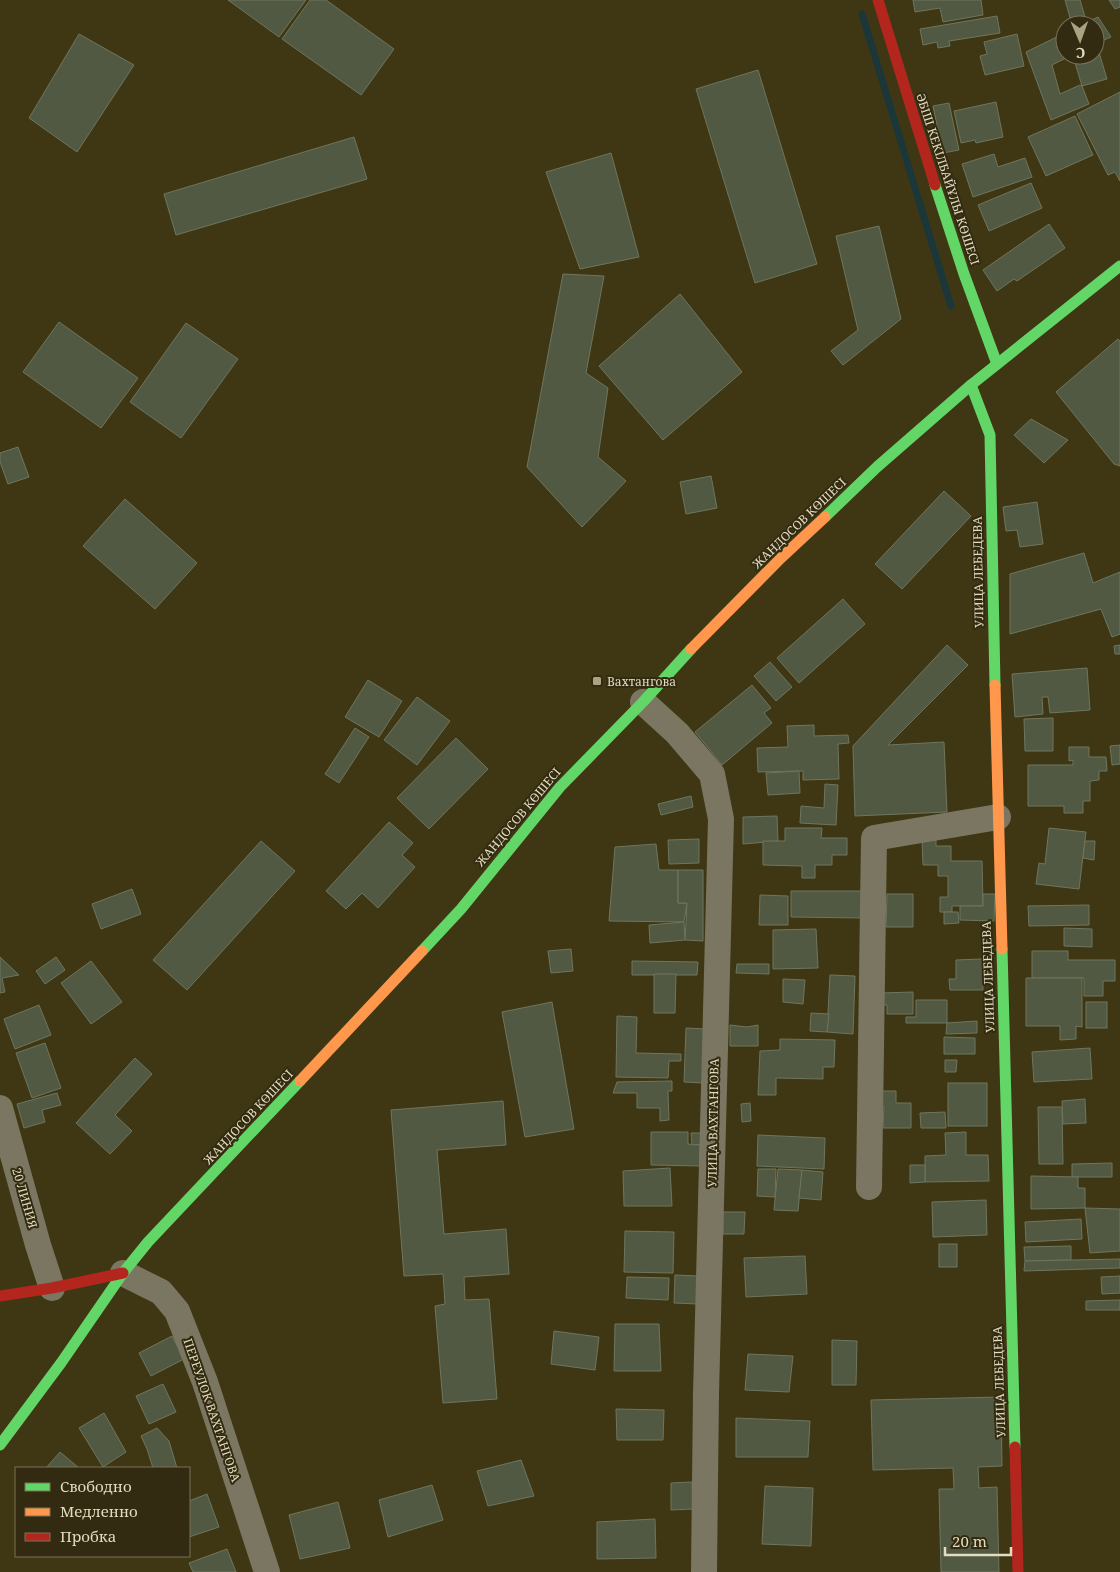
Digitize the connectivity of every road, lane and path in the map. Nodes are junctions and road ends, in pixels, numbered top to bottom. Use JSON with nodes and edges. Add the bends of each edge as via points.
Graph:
{"nodes":[{"id":1,"x":878,"y":0,"type":"edge"},
{"id":2,"x":1120,"y":266,"type":"edge"},
{"id":3,"x":997,"y":364,"type":"junction"},
{"id":4,"x":971,"y":385,"type":"junction"},
{"id":5,"x":644,"y":702,"type":"junction"},
{"id":6,"x":998,"y":818,"type":"junction"},
{"id":7,"x":0,"y":1108,"type":"edge"},
{"id":8,"x":869,"y":1187,"type":"dead end"},
{"id":9,"x":124,"y":1273,"type":"junction"},
{"id":10,"x":52,"y":1288,"type":"junction"},
{"id":11,"x":0,"y":1296,"type":"edge"},
{"id":12,"x":0,"y":1445,"type":"edge"},
{"id":13,"x":267,"y":1572,"type":"edge"},
{"id":14,"x":704,"y":1572,"type":"edge"},
{"id":15,"x":1018,"y":1572,"type":"edge"}],
"edges":[{"from":1,"to":3,"type":"main road","name":"ӘБІШ КЕКІЛБАЙҰЛЫ КӨШЕСІ","via":[[940,202]]},
{"from":2,"to":3,"type":"main road","name":"ЖАНДОСОВ КӨШЕСІ"},
{"from":3,"to":4,"type":"main road","name":"ЖАНДОСОВ КӨШЕСІ"},
{"from":4,"to":5,"type":"main road","name":"ЖАНДОСОВ КӨШЕСІ","via":[[877,467],[781,558],[689,651]]},
{"from":4,"to":6,"type":"main road","name":"УЛИЦА ЛЕБЕДЕВА","via":[[990,435]]},
{"from":5,"to":9,"type":"main road","name":"ЖАНДОСОВ КӨШЕСІ","via":[[560,787],[435,938],[148,1242]]},
{"from":5,"to":14,"type":"street","name":"УЛИЦА ВАХТАНГОВА","via":[[677,733],[712,774],[720,819]]},
{"from":6,"to":8,"type":"street","via":[[874,838]]},
{"from":6,"to":15,"type":"main road","name":"УЛИЦА ЛЕБЕДЕВА"},
{"from":7,"to":10,"type":"street","name":"20 ЛИНИЯ"},
{"from":9,"to":10,"type":"main road"},
{"from":9,"to":12,"type":"main road","name":"ЖАНДОСОВ КӨШЕСІ"},
{"from":9,"to":13,"type":"street","name":"ПЕРЕУЛОК ВАХТАНГОВА","via":[[161,1292],[177,1311],[205,1382]]},
{"from":10,"to":11,"type":"main road"}]}
